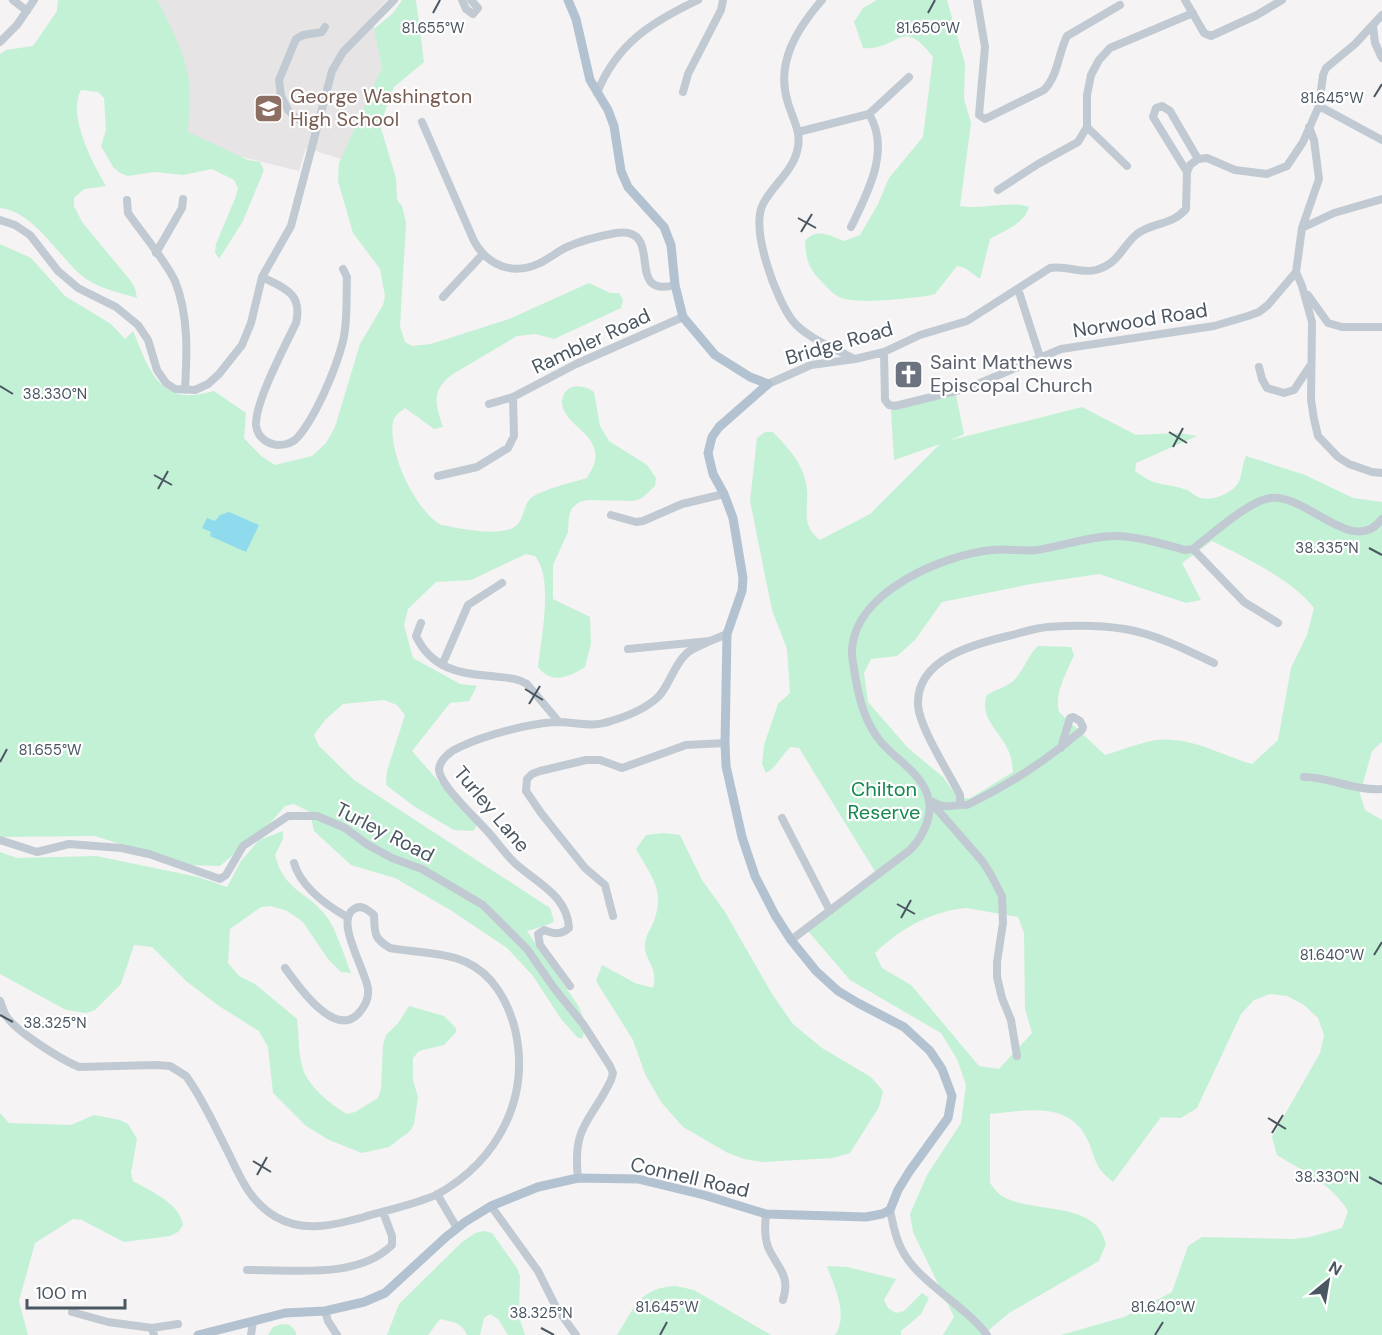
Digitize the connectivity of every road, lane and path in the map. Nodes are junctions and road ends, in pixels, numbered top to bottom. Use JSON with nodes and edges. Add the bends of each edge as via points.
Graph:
{"nodes":[{"id":1,"x":13,"y":0,"type":"edge"},
{"id":2,"x":34,"y":0,"type":"edge"},
{"id":3,"x":394,"y":0,"type":"edge"},
{"id":4,"x":462,"y":0,"type":"edge"},
{"id":5,"x":471,"y":0,"type":"edge"},
{"id":6,"x":568,"y":0,"type":"edge"},
{"id":7,"x":698,"y":0,"type":"edge"},
{"id":8,"x":723,"y":0,"type":"edge"},
{"id":9,"x":822,"y":0,"type":"edge"},
{"id":10,"x":977,"y":0,"type":"edge"},
{"id":11,"x":1185,"y":0,"type":"edge"},
{"id":12,"x":1282,"y":0,"type":"edge"},
{"id":13,"x":1120,"y":5,"type":"dead end"},
{"id":14,"x":27,"y":11,"type":"junction"},
{"id":15,"x":1192,"y":13,"type":"junction"},
{"id":16,"x":1382,"y":15,"type":"edge"},
{"id":17,"x":1373,"y":26,"type":"junction"},
{"id":18,"x":325,"y":27,"type":"dead end"},
{"id":19,"x":0,"y":42,"type":"edge"},
{"id":20,"x":1382,"y":58,"type":"edge"},
{"id":21,"x":909,"y":77,"type":"dead end"},
{"id":22,"x":683,"y":92,"type":"dead end"},
{"id":23,"x":597,"y":93,"type":"junction"},
{"id":24,"x":1319,"y":106,"type":"junction"},
{"id":25,"x":869,"y":114,"type":"junction"},
{"id":26,"x":422,"y":122,"type":"dead end"},
{"id":27,"x":316,"y":127,"type":"junction"},
{"id":28,"x":1087,"y":127,"type":"junction"},
{"id":29,"x":1309,"y":128,"type":"junction"},
{"id":30,"x":798,"y":132,"type":"junction"},
{"id":31,"x":1382,"y":140,"type":"edge"},
{"id":32,"x":1198,"y":159,"type":"junction"},
{"id":33,"x":1127,"y":166,"type":"dead end"},
{"id":34,"x":1187,"y":172,"type":"junction"},
{"id":35,"x":998,"y":190,"type":"dead end"},
{"id":36,"x":183,"y":199,"type":"dead end"},
{"id":37,"x":1382,"y":199,"type":"edge"},
{"id":38,"x":127,"y":200,"type":"dead end"},
{"id":39,"x":0,"y":220,"type":"edge"},
{"id":40,"x":851,"y":227,"type":"dead end"},
{"id":41,"x":1302,"y":228,"type":"junction"},
{"id":42,"x":156,"y":253,"type":"junction"},
{"id":43,"x":482,"y":255,"type":"junction"},
{"id":44,"x":343,"y":269,"type":"dead end"},
{"id":45,"x":1296,"y":272,"type":"junction"},
{"id":46,"x":262,"y":277,"type":"junction"},
{"id":47,"x":675,"y":285,"type":"junction"},
{"id":48,"x":1302,"y":286,"type":"junction"},
{"id":49,"x":1018,"y":290,"type":"junction"},
{"id":50,"x":443,"y":297,"type":"dead end"},
{"id":51,"x":683,"y":317,"type":"junction"},
{"id":52,"x":1382,"y":327,"type":"edge"},
{"id":53,"x":884,"y":352,"type":"junction"},
{"id":54,"x":1040,"y":357,"type":"junction"},
{"id":55,"x":855,"y":359,"type":"junction"},
{"id":56,"x":1311,"y":365,"type":"junction"},
{"id":57,"x":1259,"y":367,"type":"dead end"},
{"id":58,"x":768,"y":384,"type":"junction"},
{"id":59,"x":185,"y":390,"type":"junction"},
{"id":60,"x":513,"y":397,"type":"junction"},
{"id":61,"x":489,"y":404,"type":"dead end"},
{"id":62,"x":1382,"y":473,"type":"edge"},
{"id":63,"x":438,"y":476,"type":"dead end"},
{"id":64,"x":724,"y":494,"type":"junction"},
{"id":65,"x":610,"y":515,"type":"dead end"},
{"id":66,"x":1382,"y":519,"type":"edge"},
{"id":67,"x":1193,"y":549,"type":"junction"},
{"id":68,"x":502,"y":583,"type":"dead end"},
{"id":69,"x":1278,"y":622,"type":"dead end"},
{"id":70,"x":421,"y":623,"type":"dead end"},
{"id":71,"x":727,"y":634,"type":"junction"},
{"id":72,"x":710,"y":641,"type":"junction"},
{"id":73,"x":628,"y":649,"type":"dead end"},
{"id":74,"x":1214,"y":663,"type":"dead end"},
{"id":75,"x":442,"y":665,"type":"junction"},
{"id":76,"x":559,"y":722,"type":"junction"},
{"id":77,"x":725,"y":743,"type":"junction"},
{"id":78,"x":1061,"y":748,"type":"dead end"},
{"id":79,"x":1304,"y":777,"type":"dead end"},
{"id":80,"x":1382,"y":789,"type":"edge"},
{"id":81,"x":929,"y":800,"type":"junction"},
{"id":82,"x":960,"y":804,"type":"junction"},
{"id":83,"x":782,"y":818,"type":"dead end"},
{"id":84,"x":0,"y":840,"type":"edge"},
{"id":85,"x":294,"y":863,"type":"dead end"},
{"id":86,"x":830,"y":911,"type":"junction"},
{"id":87,"x":347,"y":916,"type":"junction"},
{"id":88,"x":613,"y":916,"type":"dead end"},
{"id":89,"x":791,"y":940,"type":"junction"},
{"id":90,"x":285,"y":968,"type":"dead end"},
{"id":91,"x":570,"y":986,"type":"dead end"},
{"id":92,"x":0,"y":1001,"type":"edge"},
{"id":93,"x":1017,"y":1056,"type":"dead end"},
{"id":94,"x":578,"y":1178,"type":"junction"},
{"id":95,"x":436,"y":1194,"type":"junction"},
{"id":96,"x":491,"y":1206,"type":"junction"},
{"id":97,"x":890,"y":1210,"type":"junction"},
{"id":98,"x":383,"y":1212,"type":"junction"},
{"id":99,"x":766,"y":1214,"type":"junction"},
{"id":100,"x":457,"y":1228,"type":"junction"},
{"id":101,"x":247,"y":1269,"type":"dead end"},
{"id":102,"x":783,"y":1300,"type":"dead end"},
{"id":103,"x":325,"y":1311,"type":"junction"},
{"id":104,"x":72,"y":1312,"type":"dead end"},
{"id":105,"x":253,"y":1322,"type":"junction"},
{"id":106,"x":178,"y":1324,"type":"dead end"},
{"id":107,"x":153,"y":1331,"type":"edge"},
{"id":108,"x":198,"y":1335,"type":"edge"},
{"id":109,"x":251,"y":1335,"type":"edge"},
{"id":110,"x":337,"y":1335,"type":"edge"},
{"id":111,"x":576,"y":1335,"type":"edge"},
{"id":112,"x":987,"y":1335,"type":"edge"}],
"edges":[{"from":1,"to":14,"type":"street"},
{"from":2,"to":14,"type":"street"},
{"from":3,"to":27,"type":"street","via":[[344,52],[332,71]]},
{"from":4,"to":5,"type":"street","via":[[473,14],[478,8]]},
{"from":6,"to":23,"type":"main road"},
{"from":7,"to":23,"type":"street","via":[[650,25],[633,39],[603,78]]},
{"from":8,"to":22,"type":"street"},
{"from":9,"to":30,"type":"street","via":[[796,34],[787,54],[783,76]]},
{"from":10,"to":13,"type":"street","via":[[985,47],[979,115],[984,119],[1044,90],[1067,36]]},
{"from":11,"to":15,"type":"street"},
{"from":12,"to":15,"type":"street","via":[[1211,36],[1204,33]]},
{"from":14,"to":19,"type":"street"},
{"from":15,"to":28,"type":"street","via":[[1110,48],[1091,75]]},
{"from":16,"to":17,"type":"street"},
{"from":17,"to":20,"type":"street"},
{"from":17,"to":24,"type":"street","via":[[1326,68]]},
{"from":18,"to":27,"type":"street","via":[[322,32],[296,39],[279,81],[288,110]]},
{"from":21,"to":25,"type":"street"},
{"from":23,"to":47,"type":"main road","via":[[614,126],[621,171],[628,188],[664,227],[671,245]]},
{"from":24,"to":29,"type":"street"},
{"from":24,"to":31,"type":"street"},
{"from":25,"to":30,"type":"street"},
{"from":25,"to":40,"type":"street","via":[[879,139],[878,160]]},
{"from":26,"to":43,"type":"street"},
{"from":27,"to":46,"type":"street","via":[[291,226]]},
{"from":28,"to":33,"type":"street"},
{"from":28,"to":35,"type":"street","via":[[1078,142]]},
{"from":29,"to":32,"type":"street","via":[[1293,158],[1279,171],[1267,174],[1235,170],[1207,158]]},
{"from":29,"to":41,"type":"street","via":[[1319,179]]},
{"from":30,"to":55,"type":"street","via":[[794,161],[762,205],[760,239],[767,266],[793,321],[808,334]]},
{"from":32,"to":34,"type":"street"},
{"from":32,"to":34,"type":"street","via":[[1170,111],[1162,105],[1156,108],[1153,117]]},
{"from":34,"to":49,"type":"street","name":"Bridge Road","via":[[1186,209],[1176,219],[1135,236],[1110,264],[1088,271],[1050,268]]},
{"from":36,"to":42,"type":"street","via":[[182,208]]},
{"from":37,"to":41,"type":"street","via":[[1334,213]]},
{"from":38,"to":42,"type":"street","via":[[128,213]]},
{"from":39,"to":59,"type":"street","via":[[30,235],[58,271],[78,288],[116,307],[138,325],[166,383]]},
{"from":41,"to":45,"type":"street"},
{"from":42,"to":59,"type":"street","via":[[174,279],[183,304],[188,350]]},
{"from":43,"to":47,"type":"street","via":[[509,269],[524,269],[591,238],[633,235],[641,243],[650,282],[656,287]]},
{"from":43,"to":50,"type":"street"},
{"from":44,"to":46,"type":"street","via":[[347,277],[343,341],[322,398],[299,436],[283,445],[266,442],[256,427],[260,402],[296,323],[296,298]]},
{"from":45,"to":48,"type":"street"},
{"from":45,"to":54,"type":"street","name":"Norwood Road","via":[[1268,305],[1248,316],[1214,326],[1061,349]]},
{"from":46,"to":59,"type":"street","via":[[242,345],[208,384]]},
{"from":47,"to":51,"type":"main road"},
{"from":48,"to":52,"type":"street","via":[[1328,323]]},
{"from":48,"to":56,"type":"street","via":[[1312,322]]},
{"from":49,"to":53,"type":"street","name":"Bridge Road","via":[[967,321]]},
{"from":49,"to":54,"type":"street"},
{"from":51,"to":58,"type":"main road","via":[[715,355]]},
{"from":51,"to":60,"type":"street","name":"Rambler Road","via":[[576,364]]},
{"from":53,"to":54,"type":"street","name":"Norwood Road","via":[[885,400],[896,406],[968,388]]},
{"from":53,"to":55,"type":"street","name":"Bridge Road"},
{"from":55,"to":58,"type":"street","name":"Bridge Road","via":[[811,365]]},
{"from":56,"to":57,"type":"street","via":[[1294,390],[1284,393],[1267,388]]},
{"from":56,"to":62,"type":"street","via":[[1311,400],[1318,436],[1349,464]]},
{"from":58,"to":64,"type":"main road","name":"Bridge Road","via":[[725,420],[712,437],[708,459]]},
{"from":60,"to":61,"type":"street","name":"Rambler Road"},
{"from":60,"to":63,"type":"street","via":[[514,436],[508,448],[477,467]]},
{"from":64,"to":65,"type":"street","via":[[682,504],[643,521]]},
{"from":64,"to":71,"type":"main road","name":"Bridge Road","via":[[733,518],[743,578]]},
{"from":66,"to":67,"type":"street","via":[[1370,530],[1358,533],[1297,503],[1268,498],[1253,504]]},
{"from":67,"to":69,"type":"street","via":[[1244,602]]},
{"from":67,"to":81,"type":"street","via":[[1115,536],[1035,550],[992,550],[927,569],[900,582],[876,602],[860,623],[852,648],[859,696],[873,731],[913,771]]},
{"from":68,"to":75,"type":"street","via":[[468,605]]},
{"from":70,"to":75,"type":"street","via":[[416,636]]},
{"from":71,"to":72,"type":"street"},
{"from":71,"to":77,"type":"main road","name":"Bridge Road"},
{"from":72,"to":73,"type":"street"},
{"from":72,"to":76,"type":"street","name":"Turley Lane","via":[[687,652],[648,706],[595,725]]},
{"from":74,"to":82,"type":"street","via":[[1145,635],[1099,627],[1037,628],[963,648],[928,675],[918,705],[929,738],[960,795]]},
{"from":75,"to":76,"type":"street","via":[[520,680]]},
{"from":76,"to":91,"type":"street","name":"Turley Lane","via":[[519,728],[461,746],[449,753],[439,770],[454,795],[515,864],[538,879],[557,899],[568,916],[568,928],[563,933],[544,930],[538,934],[540,945]]},
{"from":77,"to":88,"type":"street","via":[[686,745],[622,768],[600,760],[586,760],[540,771],[527,779],[526,790],[541,813],[604,885]]},
{"from":77,"to":89,"type":"main road","name":"Bridge Road","via":[[726,766],[749,864]]},
{"from":78,"to":82,"type":"street","via":[[1021,776],[967,805]]},
{"from":79,"to":80,"type":"street"},
{"from":81,"to":82,"type":"street","via":[[954,808]]},
{"from":81,"to":86,"type":"street","via":[[927,820],[916,844]]},
{"from":81,"to":93,"type":"street","via":[[982,862],[1002,896],[997,977],[1011,1020]]},
{"from":83,"to":86,"type":"street"},
{"from":84,"to":94,"type":"street","name":"Turley Road","via":[[37,852],[69,844],[121,848],[220,879],[243,846],[288,816],[317,816],[345,828],[392,858],[422,869],[483,905],[527,949],[583,1024],[613,1073],[580,1135],[576,1150]]},
{"from":85,"to":87,"type":"street","via":[[297,874],[310,890]]},
{"from":86,"to":89,"type":"street"},
{"from":87,"to":90,"type":"street","via":[[347,928],[368,988],[364,1007],[354,1018],[332,1017],[323,1012]]},
{"from":87,"to":95,"type":"street","via":[[359,907],[374,915],[374,930],[380,942],[390,948],[464,961],[481,970],[502,995],[511,1014],[519,1053],[517,1093],[510,1114],[490,1152]]},
{"from":89,"to":97,"type":"main road","name":"Bridge Road","via":[[827,982],[904,1027],[930,1051],[952,1096],[948,1118],[909,1172]]},
{"from":92,"to":98,"type":"street","via":[[15,1026],[79,1067],[170,1066],[186,1076],[250,1195],[277,1218],[322,1227]]},
{"from":94,"to":96,"type":"main road","name":"Connell Road","via":[[538,1187]]},
{"from":94,"to":99,"type":"main road","name":"Connell Road","via":[[638,1179]]},
{"from":95,"to":98,"type":"street"},
{"from":95,"to":100,"type":"street"},
{"from":96,"to":100,"type":"main road","name":"Connell Road"},
{"from":96,"to":111,"type":"street","via":[[538,1271],[556,1308]]},
{"from":97,"to":99,"type":"main road","name":"Connell Road","via":[[866,1217]]},
{"from":97,"to":112,"type":"street","via":[[893,1230],[912,1265],[978,1322]]},
{"from":98,"to":101,"type":"street","via":[[392,1245],[372,1258],[339,1270]]},
{"from":99,"to":102,"type":"street","via":[[768,1247],[787,1287]]},
{"from":100,"to":103,"type":"main road","name":"Connell Road","via":[[385,1293]]},
{"from":103,"to":105,"type":"main road","name":"Connell Road","via":[[285,1313]]},
{"from":103,"to":110,"type":"street"},
{"from":104,"to":107,"type":"street"},
{"from":105,"to":108,"type":"main road","name":"Connell Road"},
{"from":105,"to":109,"type":"street"},
{"from":106,"to":107,"type":"street"}]}
